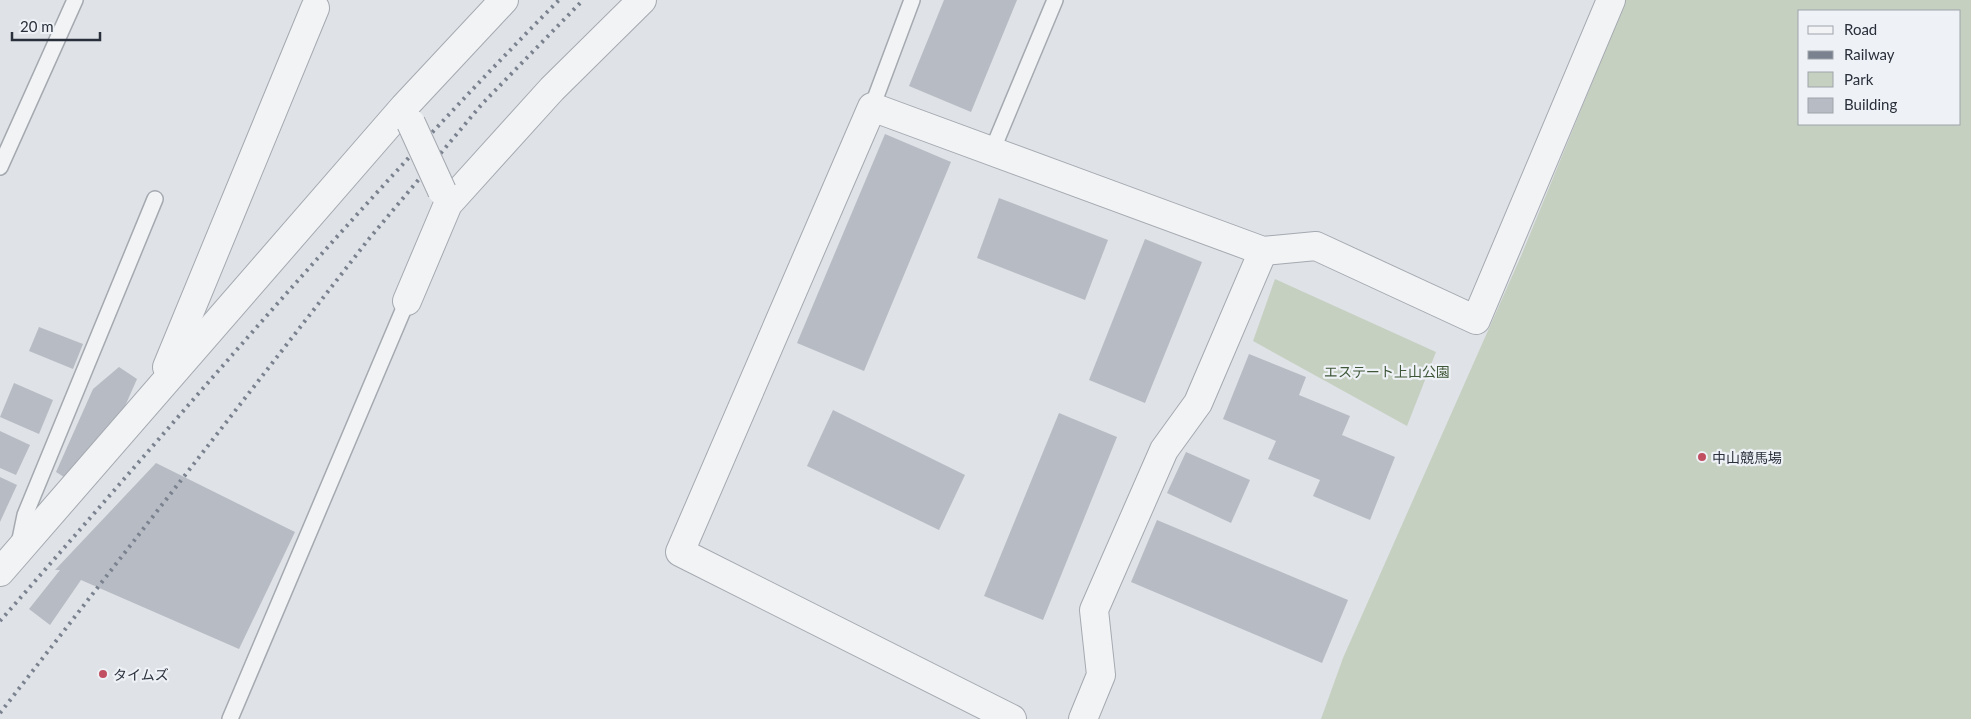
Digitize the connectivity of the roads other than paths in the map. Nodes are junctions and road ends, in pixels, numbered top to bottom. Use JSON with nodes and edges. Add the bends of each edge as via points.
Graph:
{"nodes":[{"id":1,"x":75,"y":0,"type":"edge"},
{"id":2,"x":504,"y":0,"type":"edge"},
{"id":3,"x":642,"y":0,"type":"edge"},
{"id":4,"x":912,"y":0,"type":"edge"},
{"id":5,"x":1055,"y":0,"type":"edge"},
{"id":6,"x":1611,"y":0,"type":"edge"},
{"id":7,"x":315,"y":8,"type":"dead end"},
{"id":8,"x":872,"y":107,"type":"junction"},
{"id":9,"x":407,"y":115,"type":"junction"},
{"id":10,"x":992,"y":151,"type":"junction"},
{"id":11,"x":0,"y":167,"type":"edge"},
{"id":12,"x":445,"y":197,"type":"junction"},
{"id":13,"x":155,"y":199,"type":"dead end"},
{"id":14,"x":1263,"y":251,"type":"junction"},
{"id":15,"x":407,"y":301,"type":"joint"},
{"id":16,"x":158,"y":389,"type":"junction"},
{"id":17,"x":9,"y":562,"type":"edge"},
{"id":18,"x":230,"y":719,"type":"edge"},
{"id":19,"x":1012,"y":719,"type":"edge"},
{"id":20,"x":1083,"y":719,"type":"edge"}],
"edges":[{"from":1,"to":11,"type":"lane"},
{"from":2,"to":9,"type":"street"},
{"from":3,"to":12,"type":"street"},
{"from":4,"to":8,"type":"lane"},
{"from":5,"to":10,"type":"lane"},
{"from":6,"to":14,"type":"street","via":[[1476,320],[1316,246]]},
{"from":7,"to":16,"type":"street"},
{"from":8,"to":10,"type":"street"},
{"from":8,"to":19,"type":"street","via":[[680,552]]},
{"from":9,"to":12,"type":"street","bridge":true},
{"from":9,"to":16,"type":"street"},
{"from":10,"to":14,"type":"street"},
{"from":12,"to":15,"type":"street"},
{"from":13,"to":17,"type":"lane","via":[[25,515]]},
{"from":14,"to":20,"type":"street","via":[[1198,403],[1164,450],[1094,610],[1101,675]]},
{"from":15,"to":18,"type":"lane"},
{"from":16,"to":17,"type":"street"}]}
